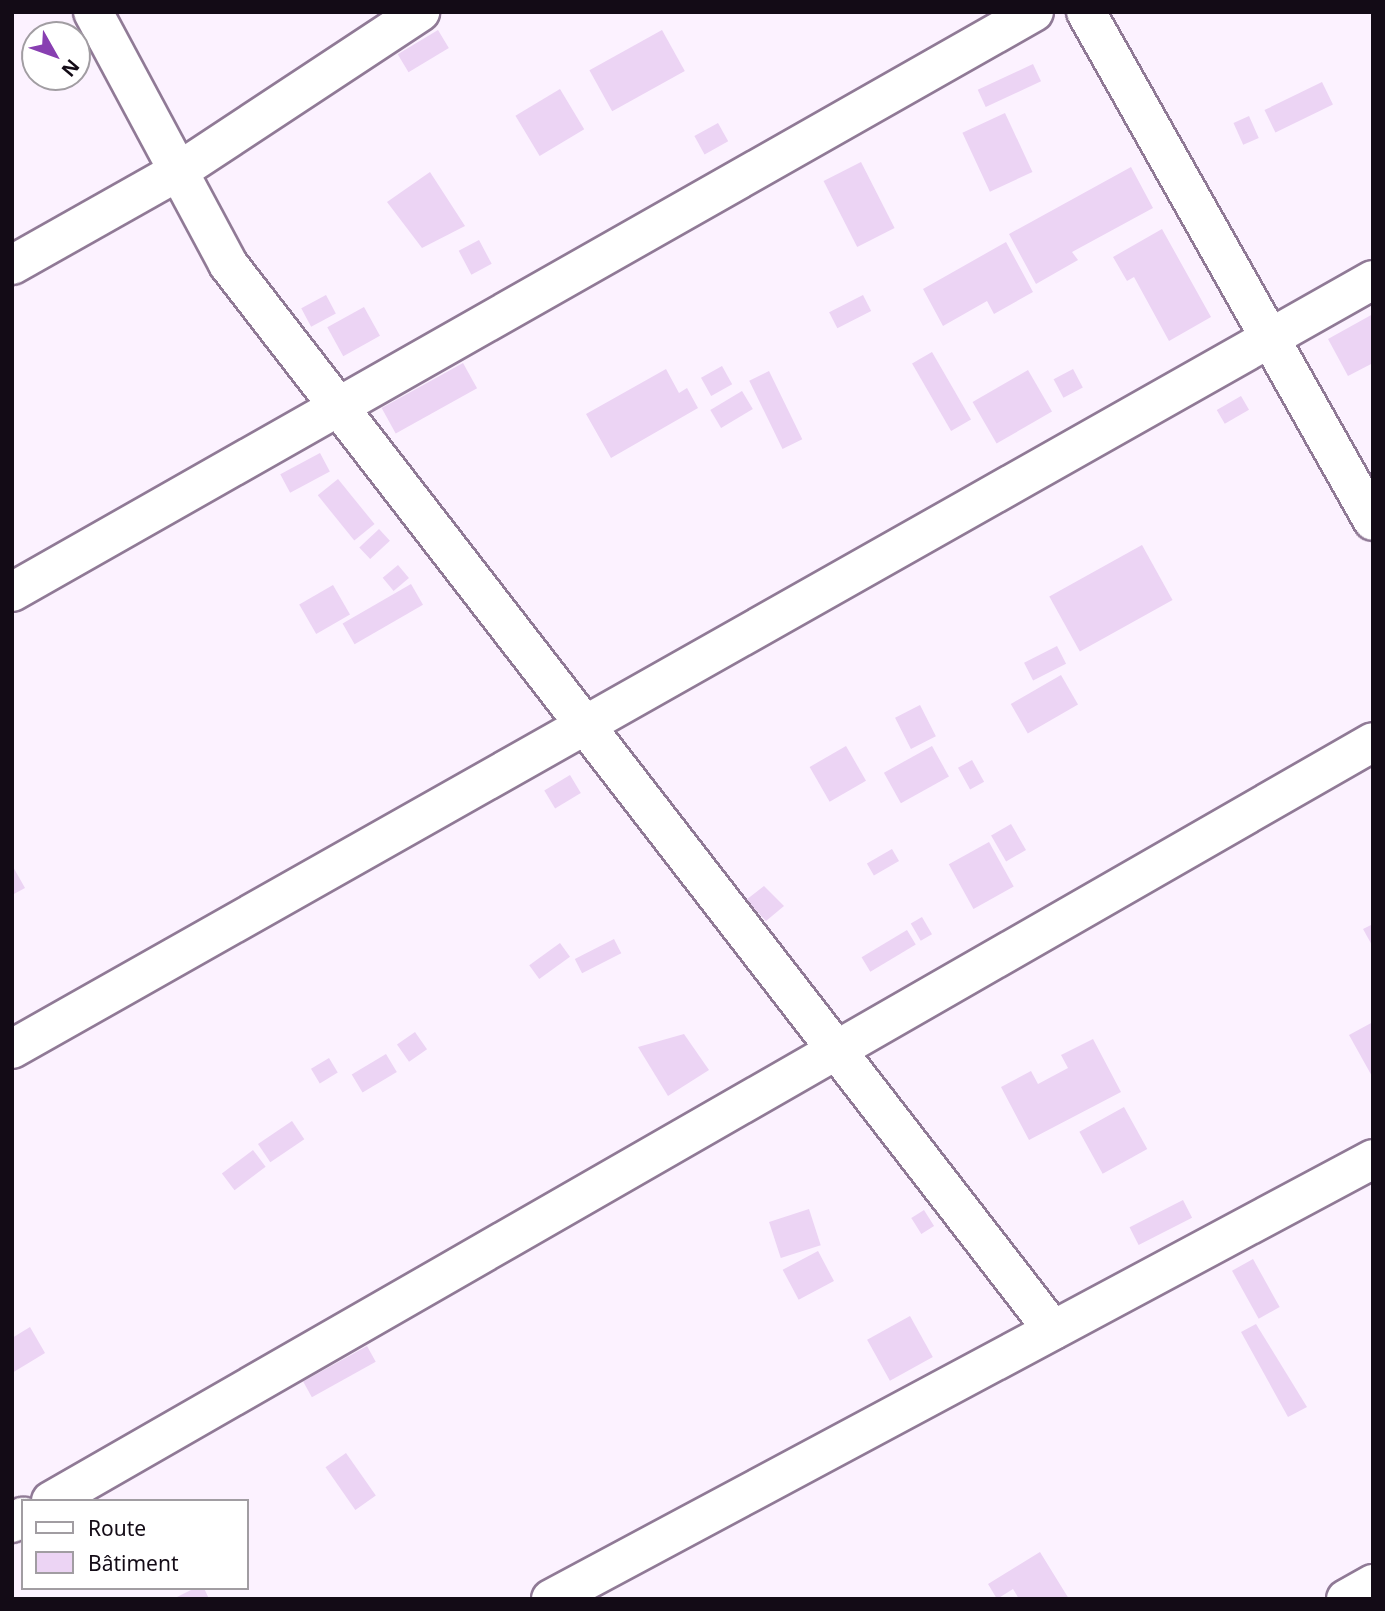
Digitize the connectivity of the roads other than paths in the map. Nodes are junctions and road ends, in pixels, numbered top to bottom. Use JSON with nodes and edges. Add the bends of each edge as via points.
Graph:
{"nodes":[{"id":1,"x":93,"y":12,"type":"edge"},
{"id":2,"x":420,"y":12,"type":"edge"},
{"id":3,"x":1034,"y":12,"type":"edge"},
{"id":4,"x":1086,"y":12,"type":"edge"},
{"id":5,"x":179,"y":171,"type":"junction"},
{"id":6,"x":12,"y":265,"type":"edge"},
{"id":7,"x":1373,"y":280,"type":"edge"},
{"id":8,"x":1270,"y":338,"type":"junction"},
{"id":9,"x":339,"y":407,"type":"junction"},
{"id":10,"x":1373,"y":521,"type":"edge"},
{"id":11,"x":12,"y":592,"type":"edge"},
{"id":12,"x":585,"y":725,"type":"junction"},
{"id":13,"x":1373,"y":742,"type":"edge"},
{"id":14,"x":12,"y":1049,"type":"edge"},
{"id":15,"x":836,"y":1050,"type":"junction"},
{"id":16,"x":1373,"y":1159,"type":"edge"},
{"id":17,"x":1053,"y":1330,"type":"junction"},
{"id":18,"x":54,"y":1499,"type":"edge"},
{"id":19,"x":1373,"y":1584,"type":"edge"},
{"id":20,"x":551,"y":1599,"type":"edge"},
{"id":21,"x":1346,"y":1599,"type":"edge"}],
"edges":[{"from":1,"to":5,"type":"street"},
{"from":2,"to":5,"type":"street"},
{"from":3,"to":9,"type":"street"},
{"from":4,"to":8,"type":"street"},
{"from":5,"to":6,"type":"street"},
{"from":5,"to":9,"type":"street","via":[[229,264]]},
{"from":7,"to":8,"type":"street"},
{"from":8,"to":10,"type":"street"},
{"from":8,"to":12,"type":"street"},
{"from":9,"to":11,"type":"street"},
{"from":9,"to":12,"type":"street"},
{"from":12,"to":14,"type":"street"},
{"from":12,"to":15,"type":"street"},
{"from":13,"to":15,"type":"street"},
{"from":15,"to":17,"type":"street"},
{"from":15,"to":18,"type":"street"},
{"from":16,"to":17,"type":"street"},
{"from":17,"to":20,"type":"street"},
{"from":19,"to":21,"type":"street"}]}
